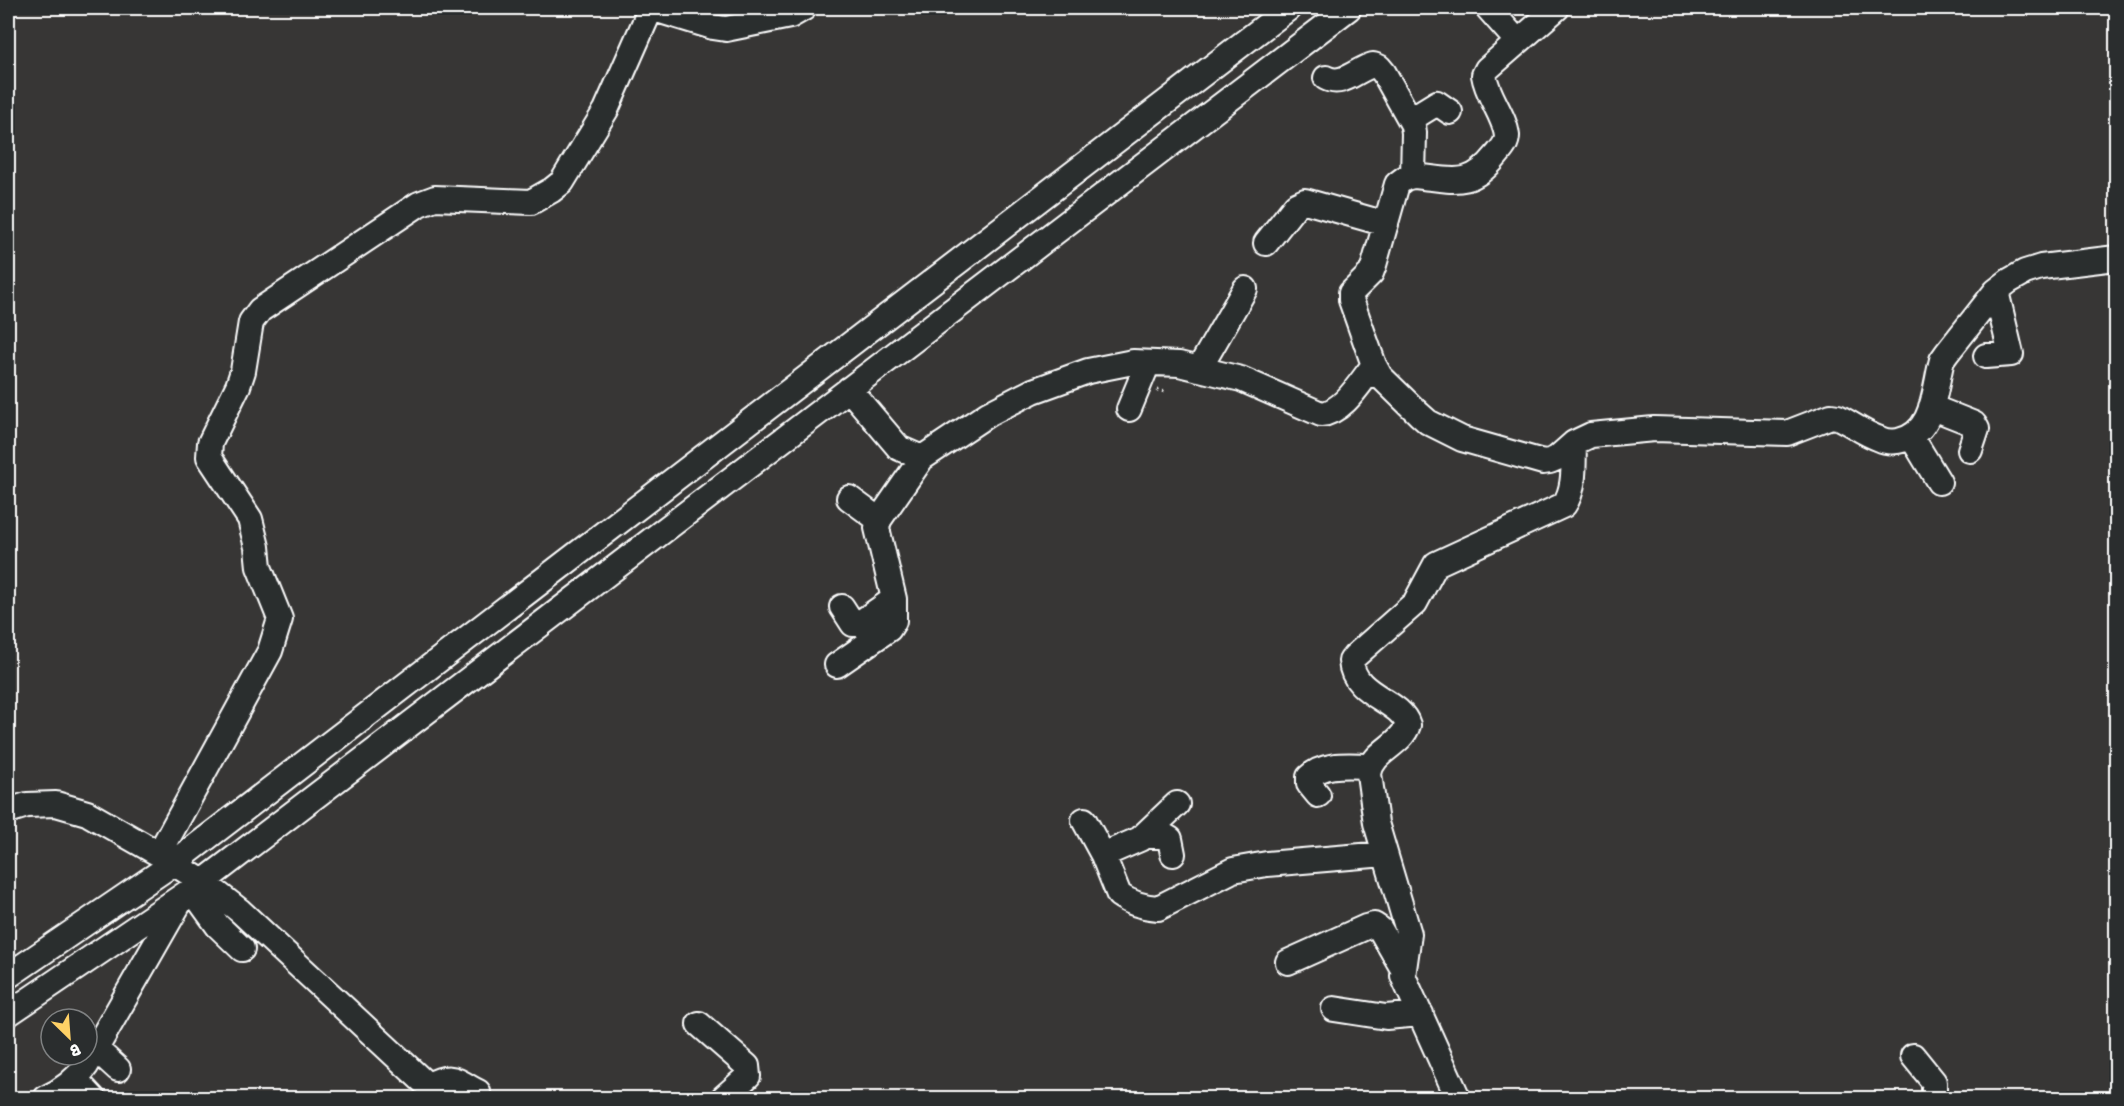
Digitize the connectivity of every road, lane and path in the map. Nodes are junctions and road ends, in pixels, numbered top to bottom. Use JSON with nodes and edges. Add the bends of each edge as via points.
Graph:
{"nodes":[{"id":1,"x":651,"y":8,"type":"edge"},
{"id":2,"x":804,"y":8,"type":"edge"},
{"id":3,"x":1289,"y":8,"type":"edge"},
{"id":4,"x":1349,"y":8,"type":"edge"},
{"id":5,"x":1488,"y":8,"type":"edge"},
{"id":6,"x":1557,"y":8,"type":"edge"},
{"id":7,"x":1518,"y":42,"type":"junction"},
{"id":8,"x":1326,"y":78,"type":"dead end"},
{"id":9,"x":1450,"y":112,"type":"dead end"},
{"id":10,"x":1411,"y":119,"type":"junction"},
{"id":11,"x":1413,"y":176,"type":"junction"},
{"id":12,"x":1386,"y":224,"type":"junction"},
{"id":13,"x":1266,"y":243,"type":"dead end"},
{"id":14,"x":2116,"y":258,"type":"edge"},
{"id":15,"x":1245,"y":289,"type":"dead end"},
{"id":16,"x":1996,"y":291,"type":"junction"},
{"id":17,"x":1986,"y":356,"type":"dead end"},
{"id":18,"x":1148,"y":363,"type":"junction"},
{"id":19,"x":1374,"y":365,"type":"junction"},
{"id":20,"x":1199,"y":369,"type":"junction"},
{"id":21,"x":849,"y":389,"type":"junction"},
{"id":22,"x":1931,"y":407,"type":"junction"},
{"id":23,"x":1130,"y":409,"type":"dead end"},
{"id":24,"x":1911,"y":436,"type":"junction"},
{"id":25,"x":1574,"y":443,"type":"junction"},
{"id":26,"x":1970,"y":450,"type":"dead end"},
{"id":27,"x":922,"y":458,"type":"junction"},
{"id":28,"x":1939,"y":482,"type":"dead end"},
{"id":29,"x":849,"y":498,"type":"dead end"},
{"id":30,"x":879,"y":520,"type":"junction"},
{"id":31,"x":894,"y":599,"type":"junction"},
{"id":32,"x":842,"y":607,"type":"dead end"},
{"id":33,"x":837,"y":665,"type":"dead end"},
{"id":34,"x":1370,"y":766,"type":"junction"},
{"id":35,"x":1318,"y":795,"type":"dead end"},
{"id":36,"x":1177,"y":804,"type":"dead end"},
{"id":37,"x":8,"y":811,"type":"edge"},
{"id":38,"x":1084,"y":820,"type":"dead end"},
{"id":39,"x":1144,"y":836,"type":"junction"},
{"id":40,"x":1173,"y":854,"type":"dead end"},
{"id":41,"x":1385,"y":854,"type":"junction"},
{"id":42,"x":1103,"y":855,"type":"junction"},
{"id":43,"x":166,"y":858,"type":"junction"},
{"id":44,"x":193,"y":889,"type":"junction"},
{"id":45,"x":242,"y":949,"type":"dead end"},
{"id":46,"x":1288,"y":962,"type":"dead end"},
{"id":47,"x":1403,"y":969,"type":"junction"},
{"id":48,"x":8,"y":976,"type":"edge"},
{"id":49,"x":1334,"y":1009,"type":"dead end"},
{"id":50,"x":8,"y":1014,"type":"edge"},
{"id":51,"x":1421,"y":1014,"type":"junction"},
{"id":52,"x":699,"y":1024,"type":"dead end"},
{"id":53,"x":99,"y":1044,"type":"edge"},
{"id":54,"x":99,"y":1052,"type":"edge"},
{"id":55,"x":1913,"y":1056,"type":"dead end"},
{"id":56,"x":84,"y":1067,"type":"edge"},
{"id":57,"x":118,"y":1068,"type":"dead end"},
{"id":58,"x":76,"y":1080,"type":"junction"},
{"id":59,"x":434,"y":1092,"type":"edge"},
{"id":60,"x":478,"y":1092,"type":"dead end"},
{"id":61,"x":46,"y":1098,"type":"edge"},
{"id":62,"x":93,"y":1098,"type":"edge"},
{"id":63,"x":723,"y":1098,"type":"edge"},
{"id":64,"x":1458,"y":1098,"type":"edge"},
{"id":65,"x":1934,"y":1098,"type":"edge"}],
"edges":[{"from":1,"to":2,"type":"street","via":[[726,29],[790,16]]},
{"from":1,"to":43,"type":"street","via":[[606,110],[562,182],[552,190],[531,202],[435,198],[419,204],[260,310],[251,322],[243,371],[210,443],[209,456],[250,519],[259,567],[280,619],[270,651]]},
{"from":3,"to":43,"type":"street"},
{"from":4,"to":21,"type":"street"},
{"from":5,"to":7,"type":"street"},
{"from":6,"to":7,"type":"street"},
{"from":7,"to":11,"type":"street","via":[[1484,75],[1506,132],[1506,144],[1485,170],[1470,178]]},
{"from":8,"to":10,"type":"street","via":[[1341,81],[1367,67],[1379,67]]},
{"from":9,"to":10,"type":"street","via":[[1437,103]]},
{"from":10,"to":11,"type":"street"},
{"from":11,"to":12,"type":"street","via":[[1397,184]]},
{"from":12,"to":13,"type":"street","via":[[1305,201],[1296,205]]},
{"from":12,"to":19,"type":"street","via":[[1371,273],[1351,293]]},
{"from":14,"to":16,"type":"street","via":[[2042,267],[2025,272]]},
{"from":15,"to":20,"type":"street"},
{"from":16,"to":17,"type":"street","via":[[2011,354]]},
{"from":16,"to":22,"type":"street","via":[[1942,360]]},
{"from":18,"to":20,"type":"street"},
{"from":18,"to":23,"type":"street"},
{"from":18,"to":27,"type":"street","via":[[1088,371],[1033,391],[988,414]]},
{"from":19,"to":20,"type":"street","via":[[1339,409],[1330,414],[1321,414],[1241,379]]},
{"from":19,"to":25,"type":"street","via":[[1380,376],[1428,422],[1462,439],[1543,462],[1557,458]]},
{"from":21,"to":27,"type":"street","via":[[899,448]]},
{"from":21,"to":44,"type":"street"},
{"from":22,"to":24,"type":"street","via":[[1924,426]]},
{"from":22,"to":26,"type":"street","via":[[1974,424],[1977,429]]},
{"from":24,"to":25,"type":"street","via":[[1891,442],[1881,440],[1831,416],[1787,433],[1641,429],[1591,435]]},
{"from":24,"to":28,"type":"street"},
{"from":25,"to":34,"type":"street","via":[[1572,487],[1564,505],[1436,564],[1415,603],[1351,661],[1365,688],[1402,714],[1408,725],[1401,737]]},
{"from":27,"to":30,"type":"street"},
{"from":29,"to":30,"type":"street"},
{"from":30,"to":31,"type":"street","via":[[877,528]]},
{"from":31,"to":32,"type":"street","via":[[858,624],[853,624]]},
{"from":31,"to":33,"type":"street","via":[[894,621],[889,629]]},
{"from":34,"to":35,"type":"street","via":[[1336,766],[1313,773],[1309,784]]},
{"from":34,"to":41,"type":"street","via":[[1376,823]]},
{"from":36,"to":39,"type":"street"},
{"from":37,"to":43,"type":"street","via":[[27,805],[56,804],[87,813]]},
{"from":38,"to":42,"type":"street"},
{"from":39,"to":40,"type":"street","via":[[1170,839]]},
{"from":39,"to":42,"type":"street"},
{"from":41,"to":42,"type":"street","via":[[1233,870],[1158,908],[1119,895]]},
{"from":41,"to":47,"type":"street","via":[[1409,934]]},
{"from":43,"to":44,"type":"street"},
{"from":43,"to":48,"type":"street"},
{"from":44,"to":45,"type":"street","via":[[218,926]]},
{"from":44,"to":50,"type":"street"},
{"from":44,"to":53,"type":"street"},
{"from":44,"to":59,"type":"street","via":[[240,911]]},
{"from":46,"to":47,"type":"street","via":[[1374,925]]},
{"from":47,"to":51,"type":"street"},
{"from":49,"to":51,"type":"street","via":[[1386,1017]]},
{"from":51,"to":64,"type":"street"},
{"from":52,"to":63,"type":"street","via":[[747,1066],[748,1076]]},
{"from":54,"to":57,"type":"street"},
{"from":55,"to":65,"type":"street","via":[[1934,1082]]},
{"from":56,"to":58,"type":"street"},
{"from":58,"to":61,"type":"street"},
{"from":58,"to":62,"type":"street"},
{"from":59,"to":60,"type":"street","via":[[440,1079],[450,1077]]}]}
